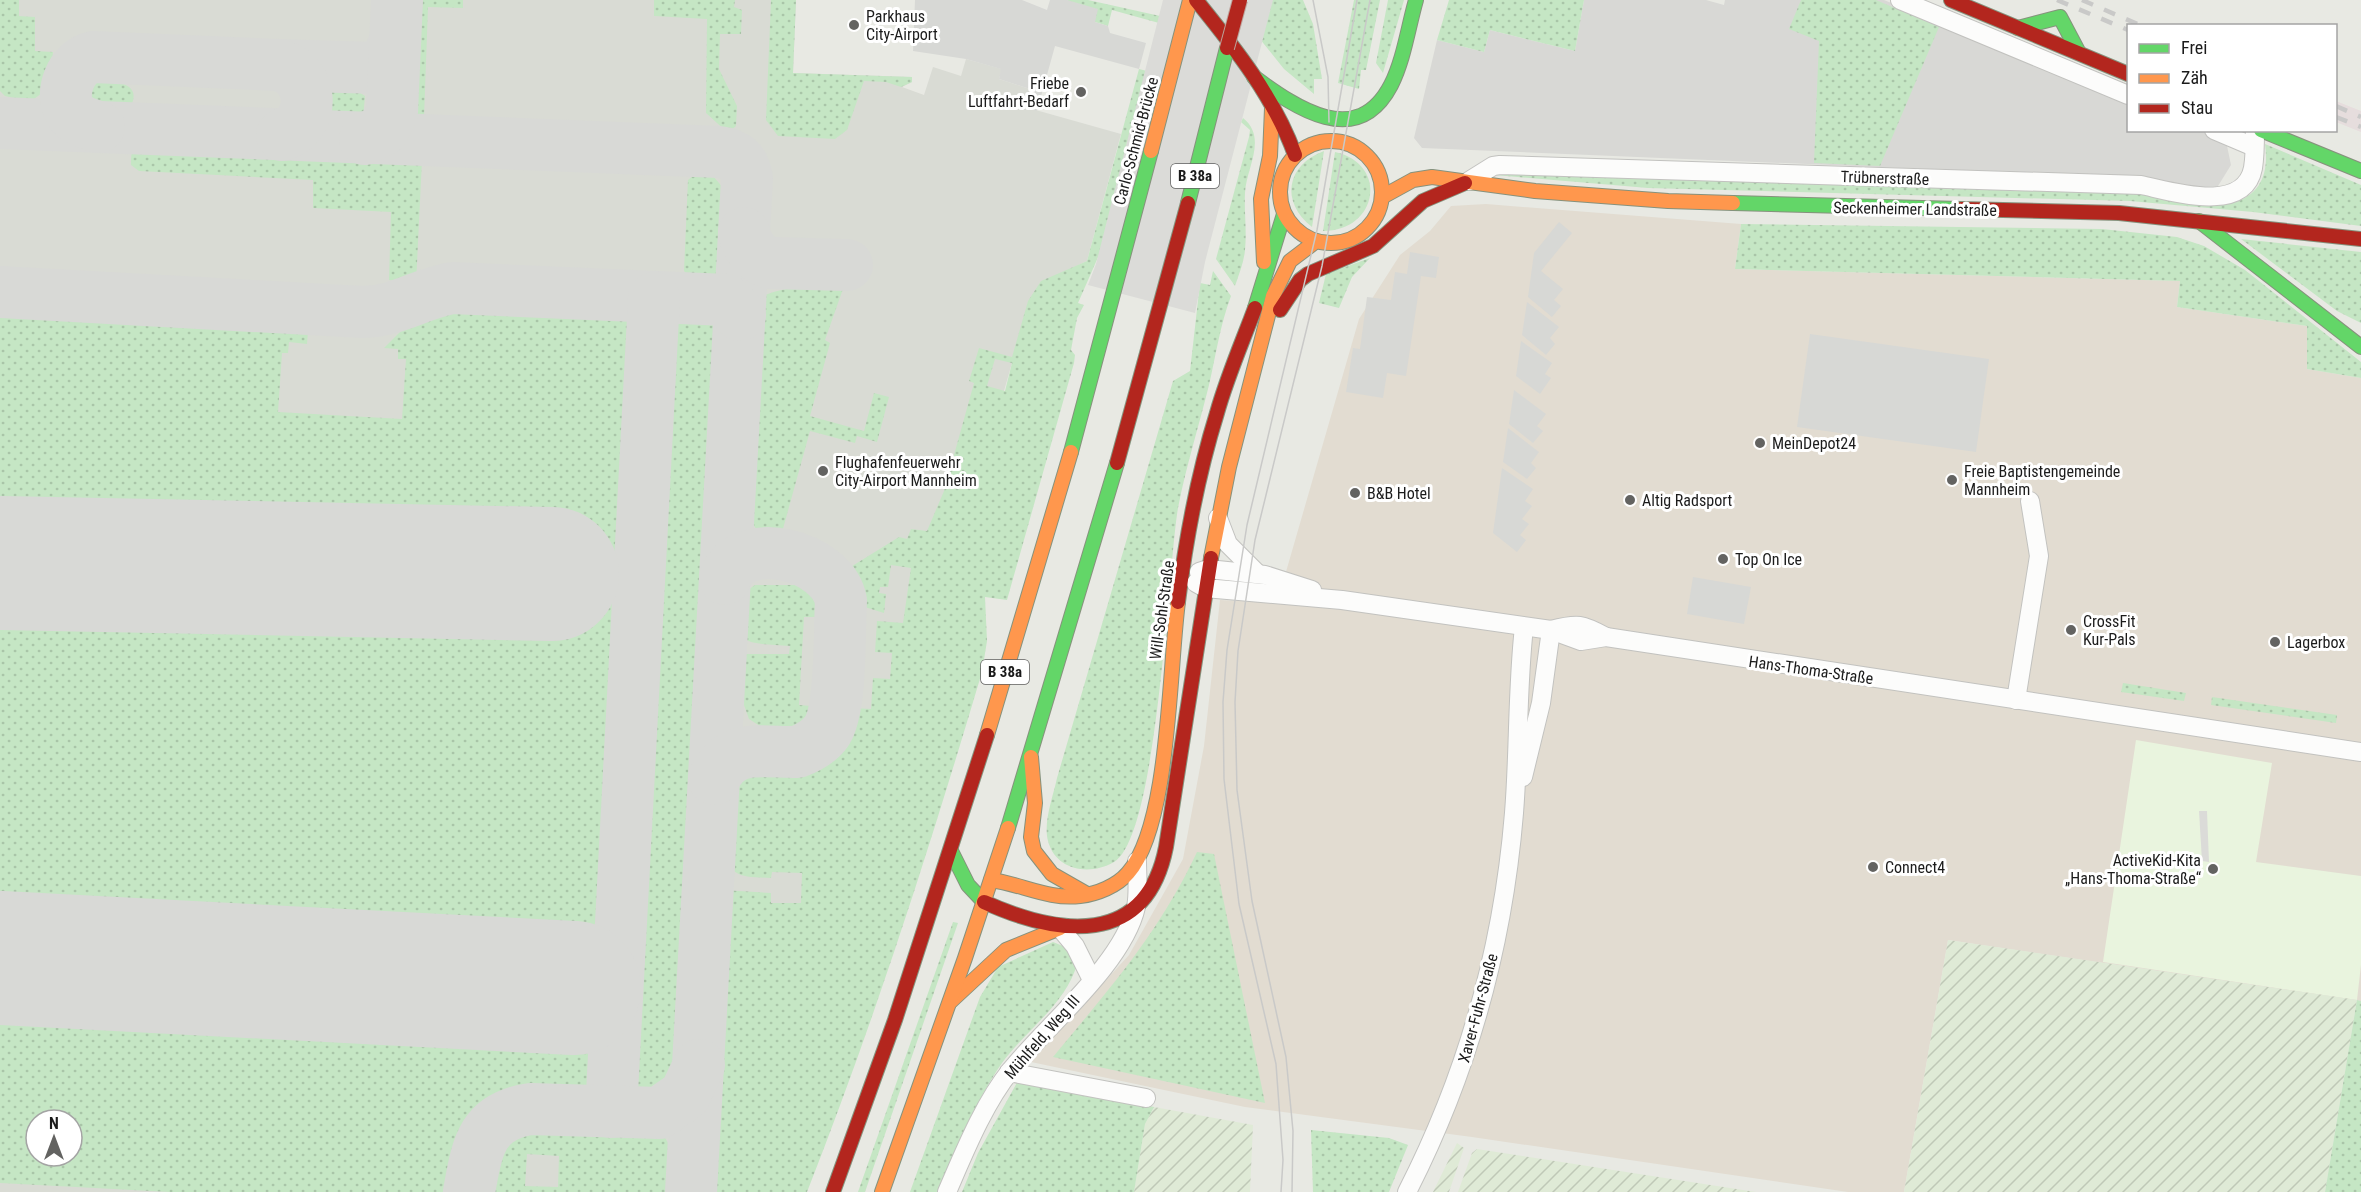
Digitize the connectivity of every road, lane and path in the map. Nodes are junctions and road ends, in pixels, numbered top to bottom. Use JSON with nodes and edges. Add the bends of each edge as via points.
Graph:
{"nodes":[{"id":1,"x":1190,"y":0,"type":"edge"},
{"id":2,"x":1197,"y":0,"type":"edge"},
{"id":3,"x":1240,"y":0,"type":"edge"},
{"id":4,"x":1416,"y":0,"type":"edge"},
{"id":5,"x":1900,"y":0,"type":"edge"},
{"id":6,"x":1951,"y":0,"type":"edge"},
{"id":7,"x":2018,"y":28,"type":"junction"},
{"id":8,"x":2079,"y":53,"type":"junction"},
{"id":9,"x":2127,"y":74,"type":"edge"},
{"id":10,"x":1254,"y":77,"type":"junction"},
{"id":11,"x":1391,"y":84,"type":"junction"},
{"id":12,"x":1268,"y":88,"type":"junction"},
{"id":13,"x":2127,"y":95,"type":"edge"},
{"id":14,"x":1272,"y":108,"type":"junction"},
{"id":15,"x":1378,"y":124,"type":"dead end"},
{"id":16,"x":2228,"y":132,"type":"edge"},
{"id":17,"x":2257,"y":136,"type":"edge"},
{"id":18,"x":1367,"y":137,"type":"dead end"},
{"id":19,"x":1321,"y":142,"type":"junction"},
{"id":20,"x":1355,"y":147,"type":"junction"},
{"id":21,"x":1295,"y":155,"type":"junction"},
{"id":22,"x":2361,"y":171,"type":"edge"},
{"id":23,"x":1469,"y":181,"type":"junction"},
{"id":24,"x":1382,"y":197,"type":"junction"},
{"id":25,"x":1284,"y":214,"type":"junction"},
{"id":26,"x":2196,"y":219,"type":"junction"},
{"id":27,"x":2361,"y":238,"type":"edge"},
{"id":28,"x":1315,"y":242,"type":"junction"},
{"id":29,"x":1264,"y":278,"type":"junction"},
{"id":30,"x":2344,"y":332,"type":"junction"},
{"id":31,"x":1266,"y":333,"type":"junction"},
{"id":32,"x":2361,"y":334,"type":"edge"},
{"id":33,"x":2361,"y":347,"type":"edge"},
{"id":34,"x":2030,"y":501,"type":"dead end"},
{"id":35,"x":1217,"y":516,"type":"junction"},
{"id":36,"x":1208,"y":569,"type":"junction"},
{"id":37,"x":1258,"y":574,"type":"junction"},
{"id":38,"x":1183,"y":575,"type":"junction"},
{"id":39,"x":1205,"y":588,"type":"junction"},
{"id":40,"x":1342,"y":600,"type":"junction"},
{"id":41,"x":1524,"y":627,"type":"junction"},
{"id":42,"x":1551,"y":630,"type":"junction"},
{"id":43,"x":2016,"y":700,"type":"junction"},
{"id":44,"x":2361,"y":752,"type":"edge"},
{"id":45,"x":1030,"y":755,"type":"junction"},
{"id":46,"x":1514,"y":813,"type":"junction"},
{"id":47,"x":951,"y":851,"type":"junction"},
{"id":48,"x":1137,"y":861,"type":"junction"},
{"id":49,"x":991,"y":880,"type":"junction"},
{"id":50,"x":968,"y":885,"type":"junction"},
{"id":51,"x":1087,"y":894,"type":"junction"},
{"id":52,"x":935,"y":900,"type":"junction"},
{"id":53,"x":984,"y":902,"type":"junction"},
{"id":54,"x":1136,"y":907,"type":"junction"},
{"id":55,"x":1060,"y":928,"type":"junction"},
{"id":56,"x":1092,"y":980,"type":"junction"},
{"id":57,"x":950,"y":1002,"type":"junction"},
{"id":58,"x":1009,"y":1072,"type":"junction"},
{"id":59,"x":1146,"y":1098,"type":"dead end"},
{"id":60,"x":832,"y":1192,"type":"edge"},
{"id":61,"x":882,"y":1192,"type":"edge"},
{"id":62,"x":947,"y":1192,"type":"edge"},
{"id":63,"x":1407,"y":1192,"type":"edge"}],
"edges":[{"from":1,"to":47,"type":"main road","name":"Carlo-Schmid-Brücke","number":"B 38a","via":[[1059,493]]},
{"from":2,"to":10,"type":"main road"},
{"from":3,"to":45,"type":"main road","number":"B 38a","bridge":true,"via":[[1162,304]]},
{"from":4,"to":11,"type":"main road"},
{"from":5,"to":13,"type":"street"},
{"from":6,"to":7,"type":"main road"},
{"from":7,"to":8,"type":"main road"},
{"from":7,"to":8,"type":"main road","via":[[2060,16]]},
{"from":8,"to":9,"type":"main road"},
{"from":10,"to":12,"type":"main road"},
{"from":10,"to":14,"type":"main road"},
{"from":11,"to":12,"type":"main road","via":[[1369,112],[1348,120],[1319,116]]},
{"from":11,"to":15,"type":"main road"},
{"from":12,"to":19,"type":"main road","via":[[1299,125]]},
{"from":14,"to":21,"type":"main road"},
{"from":14,"to":29,"type":"main road","via":[[1270,156],[1261,199]]},
{"from":16,"to":17,"type":"street"},
{"from":17,"to":22,"type":"main road"},
{"from":17,"to":23,"type":"street","name":"Trübnerstraße","via":[[2253,170],[2243,186],[2223,196],[2197,196],[2141,185],[1500,165]]},
{"from":18,"to":20,"type":"main road"},
{"from":19,"to":20,"type":"main road","via":[[1344,142]]},
{"from":19,"to":21,"type":"main road"},
{"from":20,"to":24,"type":"main road","via":[[1379,173]]},
{"from":21,"to":25,"type":"main road","via":[[1284,170],[1279,187]]},
{"from":23,"to":24,"type":"main road","name":"Seckenheimer Landstraße","via":[[1432,177],[1413,180]]},
{"from":23,"to":26,"type":"main road","name":"Seckenheimer Landstraße","via":[[1535,191],[1668,201],[2119,213]]},
{"from":23,"to":31,"type":"main road","via":[[1423,201],[1373,246],[1308,274]]},
{"from":24,"to":28,"type":"main road","via":[[1375,219],[1359,235],[1338,244]]},
{"from":25,"to":28,"type":"main road","via":[[1299,233]]},
{"from":25,"to":29,"type":"main road","name":"Will-Sohl-Straße"},
{"from":26,"to":27,"type":"main road","name":"Seckenheimer Landstraße"},
{"from":26,"to":30,"type":"main road"},
{"from":28,"to":31,"type":"main road","via":[[1302,249],[1287,266],[1274,295]]},
{"from":29,"to":38,"type":"main road","name":"Will-Sohl-Straße","via":[[1216,414],[1198,482]]},
{"from":30,"to":32,"type":"main road"},
{"from":30,"to":33,"type":"main road"},
{"from":31,"to":35,"type":"main road"},
{"from":34,"to":43,"type":"street","via":[[2039,556]]},
{"from":35,"to":36,"type":"main road"},
{"from":35,"to":37,"type":"street","name":"Hans-Thoma-Straße","via":[[1228,544]]},
{"from":36,"to":37,"type":"street","name":"Hans-Thoma-Straße"},
{"from":36,"to":38,"type":"street","name":"Hans-Thoma-Straße"},
{"from":36,"to":39,"type":"main road"},
{"from":37,"to":40,"type":"street","name":"Hans-Thoma-Straße"},
{"from":38,"to":39,"type":"street","name":"Hans-Thoma-Straße"},
{"from":38,"to":48,"type":"main road","name":"Will-Sohl-Straße","via":[[1158,782]]},
{"from":39,"to":40,"type":"street","name":"Hans-Thoma-Straße"},
{"from":39,"to":54,"type":"main road","via":[[1163,856],[1154,884]]},
{"from":40,"to":41,"type":"street","name":"Hans-Thoma-Straße"},
{"from":41,"to":42,"type":"street","name":"Hans-Thoma-Straße"},
{"from":41,"to":46,"type":"street","name":"Xaver-Fuhr-Straße"},
{"from":42,"to":43,"type":"street","name":"Hans-Thoma-Straße","via":[[1581,641],[1606,637]]},
{"from":42,"to":46,"type":"street","name":"Xaver-Fuhr-Straße","via":[[1541,703]]},
{"from":43,"to":44,"type":"street","name":"Hans-Thoma-Straße"},
{"from":45,"to":49,"type":"main road","number":"B 38a"},
{"from":45,"to":51,"type":"main road","via":[[1035,808],[1031,842],[1042,864]]},
{"from":46,"to":63,"type":"street","name":"Xaver-Fuhr-Straße","via":[[1499,924],[1474,1033],[1439,1128]]},
{"from":47,"to":50,"type":"main road"},
{"from":47,"to":52,"type":"main road","number":"B 38a"},
{"from":48,"to":51,"type":"main road","name":"Will-Sohl-Straße","via":[[1118,883]]},
{"from":48,"to":54,"type":"street","name":"Mühlfeld, Weg III"},
{"from":49,"to":50,"type":"main road"},
{"from":49,"to":51,"type":"main road","name":"Will-Sohl-Straße","via":[[1007,881],[1048,895]]},
{"from":49,"to":53,"type":"main road","number":"B 38a"},
{"from":50,"to":52,"type":"main road"},
{"from":50,"to":53,"type":"main road"},
{"from":52,"to":60,"type":"main road","number":"B 38a"},
{"from":53,"to":55,"type":"main road"},
{"from":53,"to":57,"type":"main road","number":"B 38a"},
{"from":54,"to":55,"type":"main road","via":[[1110,922]]},
{"from":54,"to":56,"type":"street","name":"Mühlfeld, Weg III","via":[[1124,939]]},
{"from":55,"to":56,"type":"street","via":[[1075,946]]},
{"from":55,"to":57,"type":"main road","via":[[1006,950]]},
{"from":56,"to":58,"type":"street","name":"Mühlfeld, Weg III"},
{"from":57,"to":61,"type":"main road","number":"B 38a"},
{"from":58,"to":59,"type":"street"},
{"from":58,"to":62,"type":"street","name":"Mühlfeld, Weg III","via":[[969,1141]]}]}
